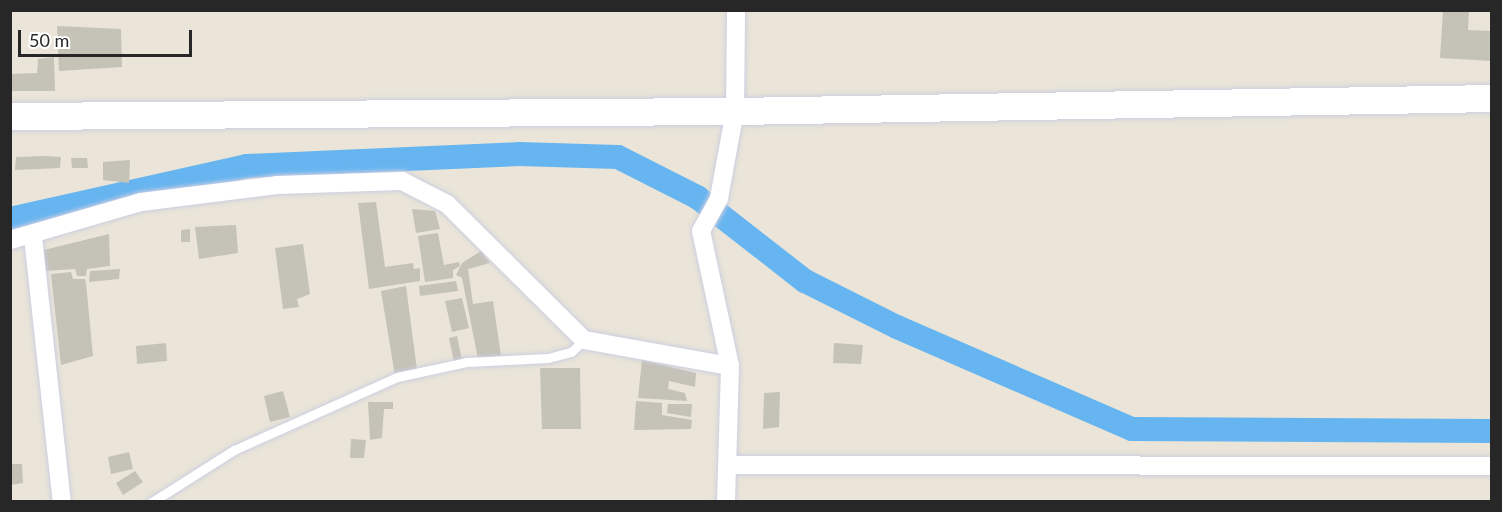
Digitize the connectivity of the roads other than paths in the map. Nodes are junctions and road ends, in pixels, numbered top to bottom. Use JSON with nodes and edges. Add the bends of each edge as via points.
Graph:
{"nodes":[{"id":1,"x":736,"y":10,"type":"edge"},
{"id":2,"x":1491,"y":98,"type":"edge"},
{"id":3,"x":735,"y":111,"type":"junction"},
{"id":4,"x":10,"y":116,"type":"edge"},
{"id":5,"x":33,"y":237,"type":"junction"},
{"id":6,"x":10,"y":240,"type":"edge"},
{"id":7,"x":584,"y":340,"type":"junction"},
{"id":8,"x":730,"y":366,"type":"junction"},
{"id":9,"x":727,"y":465,"type":"junction"},
{"id":10,"x":1491,"y":466,"type":"edge"},
{"id":11,"x":62,"y":501,"type":"edge"},
{"id":12,"x":152,"y":501,"type":"edge"},
{"id":13,"x":726,"y":501,"type":"edge"}],
"edges":[{"from":1,"to":3,"type":"street"},
{"from":2,"to":3,"type":"street"},
{"from":3,"to":4,"type":"street"},
{"from":3,"to":8,"type":"street","via":[[720,198],[701,231]]},
{"from":5,"to":6,"type":"street"},
{"from":5,"to":7,"type":"street","via":[[141,202],[277,184],[402,181],[447,204]]},
{"from":5,"to":11,"type":"street"},
{"from":7,"to":8,"type":"street"},
{"from":7,"to":12,"type":"lane","via":[[570,352],[548,358],[467,362],[397,377],[234,450]]},
{"from":8,"to":9,"type":"street"},
{"from":9,"to":10,"type":"street"},
{"from":9,"to":13,"type":"street"}]}
